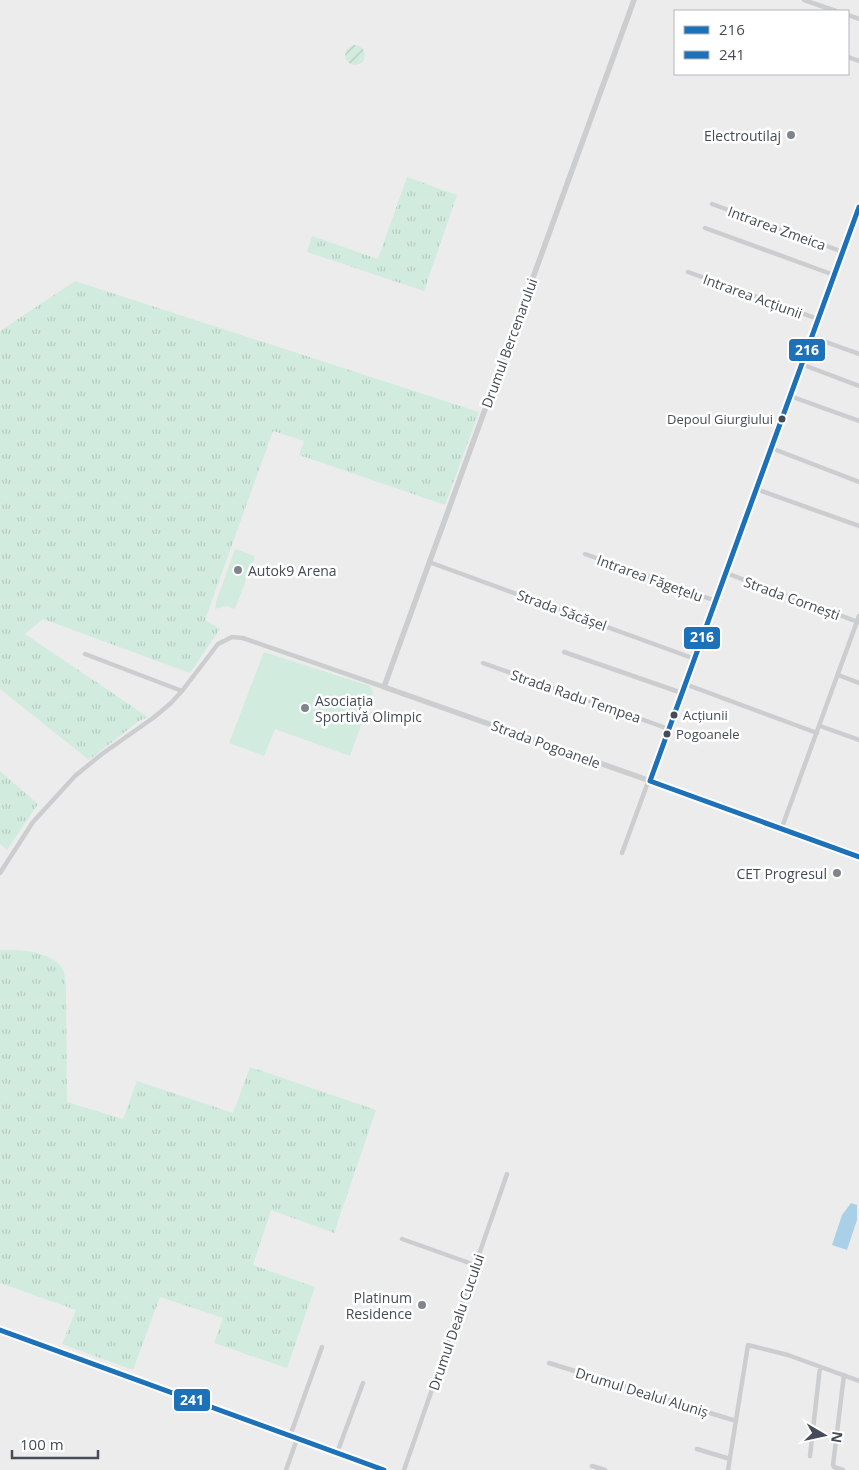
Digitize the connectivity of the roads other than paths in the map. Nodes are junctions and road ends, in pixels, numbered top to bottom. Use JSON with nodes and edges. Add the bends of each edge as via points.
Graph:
{"nodes":[{"id":1,"x":634,"y":0,"type":"edge"},
{"id":2,"x":804,"y":0,"type":"edge"},
{"id":3,"x":833,"y":10,"type":"edge"},
{"id":4,"x":712,"y":204,"type":"dead end"},
{"id":5,"x":859,"y":207,"type":"edge"},
{"id":6,"x":857,"y":220,"type":"edge"},
{"id":7,"x":704,"y":228,"type":"dead end"},
{"id":8,"x":843,"y":252,"type":"junction"},
{"id":9,"x":688,"y":272,"type":"dead end"},
{"id":10,"x":834,"y":275,"type":"junction"},
{"id":11,"x":818,"y":320,"type":"junction"},
{"id":12,"x":812,"y":336,"type":"junction"},
{"id":13,"x":859,"y":354,"type":"edge"},
{"id":14,"x":801,"y":364,"type":"junction"},
{"id":15,"x":859,"y":386,"type":"edge"},
{"id":16,"x":790,"y":396,"type":"junction"},
{"id":17,"x":859,"y":421,"type":"edge"},
{"id":18,"x":771,"y":448,"type":"junction"},
{"id":19,"x":859,"y":482,"type":"edge"},
{"id":20,"x":756,"y":489,"type":"junction"},
{"id":21,"x":859,"y":526,"type":"edge"},
{"id":22,"x":585,"y":554,"type":"dead end"},
{"id":23,"x":429,"y":562,"type":"junction"},
{"id":24,"x":726,"y":573,"type":"junction"},
{"id":25,"x":716,"y":601,"type":"junction"},
{"id":26,"x":859,"y":616,"type":"edge"},
{"id":27,"x":858,"y":622,"type":"edge"},
{"id":28,"x":564,"y":652,"type":"dead end"},
{"id":29,"x":85,"y":654,"type":"dead end"},
{"id":30,"x":694,"y":659,"type":"junction"},
{"id":31,"x":483,"y":664,"type":"dead end"},
{"id":32,"x":838,"y":675,"type":"junction"},
{"id":33,"x":859,"y":683,"type":"edge"},
{"id":34,"x":685,"y":684,"type":"junction"},
{"id":35,"x":384,"y":687,"type":"junction"},
{"id":36,"x":182,"y":691,"type":"junction"},
{"id":37,"x":682,"y":693,"type":"junction"},
{"id":38,"x":820,"y":726,"type":"junction"},
{"id":39,"x":669,"y":729,"type":"junction"},
{"id":40,"x":817,"y":733,"type":"junction"},
{"id":41,"x":859,"y":740,"type":"edge"},
{"id":42,"x":650,"y":781,"type":"junction"},
{"id":43,"x":781,"y":830,"type":"junction"},
{"id":44,"x":622,"y":853,"type":"dead end"},
{"id":45,"x":859,"y":857,"type":"edge"},
{"id":46,"x":0,"y":873,"type":"edge"},
{"id":47,"x":507,"y":1174,"type":"dead end"},
{"id":48,"x":402,"y":1239,"type":"dead end"},
{"id":49,"x":475,"y":1265,"type":"junction"},
{"id":50,"x":0,"y":1330,"type":"edge"},
{"id":51,"x":322,"y":1347,"type":"dead end"},
{"id":52,"x":549,"y":1363,"type":"dead end"},
{"id":53,"x":820,"y":1367,"type":"junction"},
{"id":54,"x":844,"y":1376,"type":"junction"},
{"id":55,"x":859,"y":1381,"type":"edge"},
{"id":56,"x":363,"y":1384,"type":"dead end"},
{"id":57,"x":736,"y":1421,"type":"junction"},
{"id":58,"x":290,"y":1436,"type":"junction"},
{"id":59,"x":298,"y":1439,"type":"junction"},
{"id":60,"x":697,"y":1449,"type":"dead end"},
{"id":61,"x":337,"y":1453,"type":"junction"},
{"id":62,"x":810,"y":1456,"type":"dead end"},
{"id":63,"x":730,"y":1459,"type":"junction"},
{"id":64,"x":592,"y":1466,"type":"dead end"},
{"id":65,"x":286,"y":1470,"type":"edge"},
{"id":66,"x":384,"y":1470,"type":"edge"},
{"id":67,"x":404,"y":1470,"type":"edge"},
{"id":68,"x":605,"y":1470,"type":"edge"},
{"id":69,"x":728,"y":1470,"type":"edge"},
{"id":70,"x":843,"y":1470,"type":"edge"}],
"edges":[{"from":1,"to":23,"type":"street","name":"Drumul Bercenarului"},
{"from":2,"to":3,"type":"street"},
{"from":4,"to":8,"type":"street","name":"Intrarea Zmeica"},
{"from":5,"to":6,"type":"street"},
{"from":6,"to":8,"type":"street"},
{"from":7,"to":10,"type":"street"},
{"from":8,"to":10,"type":"street"},
{"from":9,"to":11,"type":"street","name":"Intrarea Acțiunii"},
{"from":10,"to":11,"type":"street"},
{"from":11,"to":12,"type":"street"},
{"from":12,"to":13,"type":"street"},
{"from":12,"to":14,"type":"street"},
{"from":14,"to":15,"type":"street"},
{"from":14,"to":16,"type":"street"},
{"from":16,"to":17,"type":"street"},
{"from":16,"to":18,"type":"street"},
{"from":18,"to":19,"type":"street"},
{"from":18,"to":20,"type":"street"},
{"from":20,"to":21,"type":"street"},
{"from":20,"to":24,"type":"street"},
{"from":22,"to":25,"type":"street","name":"Intrarea Făgețelu"},
{"from":23,"to":30,"type":"street","name":"Strada Săcășel"},
{"from":23,"to":35,"type":"street","name":"Drumul Bercenarului"},
{"from":24,"to":25,"type":"street"},
{"from":24,"to":27,"type":"street","name":"Strada Cornești"},
{"from":25,"to":30,"type":"street"},
{"from":26,"to":27,"type":"street"},
{"from":27,"to":32,"type":"street"},
{"from":28,"to":37,"type":"street"},
{"from":29,"to":36,"type":"street"},
{"from":30,"to":34,"type":"street"},
{"from":31,"to":39,"type":"street","name":"Strada Radu Tempea"},
{"from":32,"to":33,"type":"street"},
{"from":32,"to":38,"type":"street"},
{"from":34,"to":37,"type":"street"},
{"from":34,"to":40,"type":"street"},
{"from":35,"to":36,"type":"street","name":"Strada Pogoanele","via":[[232,637],[218,644]]},
{"from":35,"to":42,"type":"street","name":"Strada Pogoanele"},
{"from":36,"to":46,"type":"street","via":[[158,714],[86,766],[64,787],[30,826]]},
{"from":37,"to":39,"type":"street"},
{"from":38,"to":40,"type":"street"},
{"from":38,"to":41,"type":"street"},
{"from":39,"to":42,"type":"street"},
{"from":40,"to":43,"type":"street"},
{"from":42,"to":43,"type":"street","name":"Strada Pogoanele"},
{"from":42,"to":44,"type":"street"},
{"from":43,"to":45,"type":"street","name":"Strada Pogoanele"},
{"from":47,"to":49,"type":"street","name":"Drumul Dealu Cucului"},
{"from":48,"to":49,"type":"street"},
{"from":49,"to":67,"type":"street","name":"Drumul Dealu Cucului"},
{"from":50,"to":58,"type":"street"},
{"from":51,"to":58,"type":"street"},
{"from":52,"to":57,"type":"street","name":"Drumul Dealul Aluniș"},
{"from":53,"to":54,"type":"street"},
{"from":53,"to":57,"type":"street","via":[[748,1345]]},
{"from":53,"to":62,"type":"street"},
{"from":54,"to":55,"type":"street"},
{"from":54,"to":70,"type":"street","via":[[833,1465]]},
{"from":56,"to":61,"type":"street"},
{"from":57,"to":63,"type":"street"},
{"from":58,"to":59,"type":"street"},
{"from":59,"to":61,"type":"street"},
{"from":59,"to":65,"type":"street"},
{"from":60,"to":63,"type":"street"},
{"from":61,"to":66,"type":"street"},
{"from":63,"to":69,"type":"street"},
{"from":64,"to":68,"type":"street"}]}
